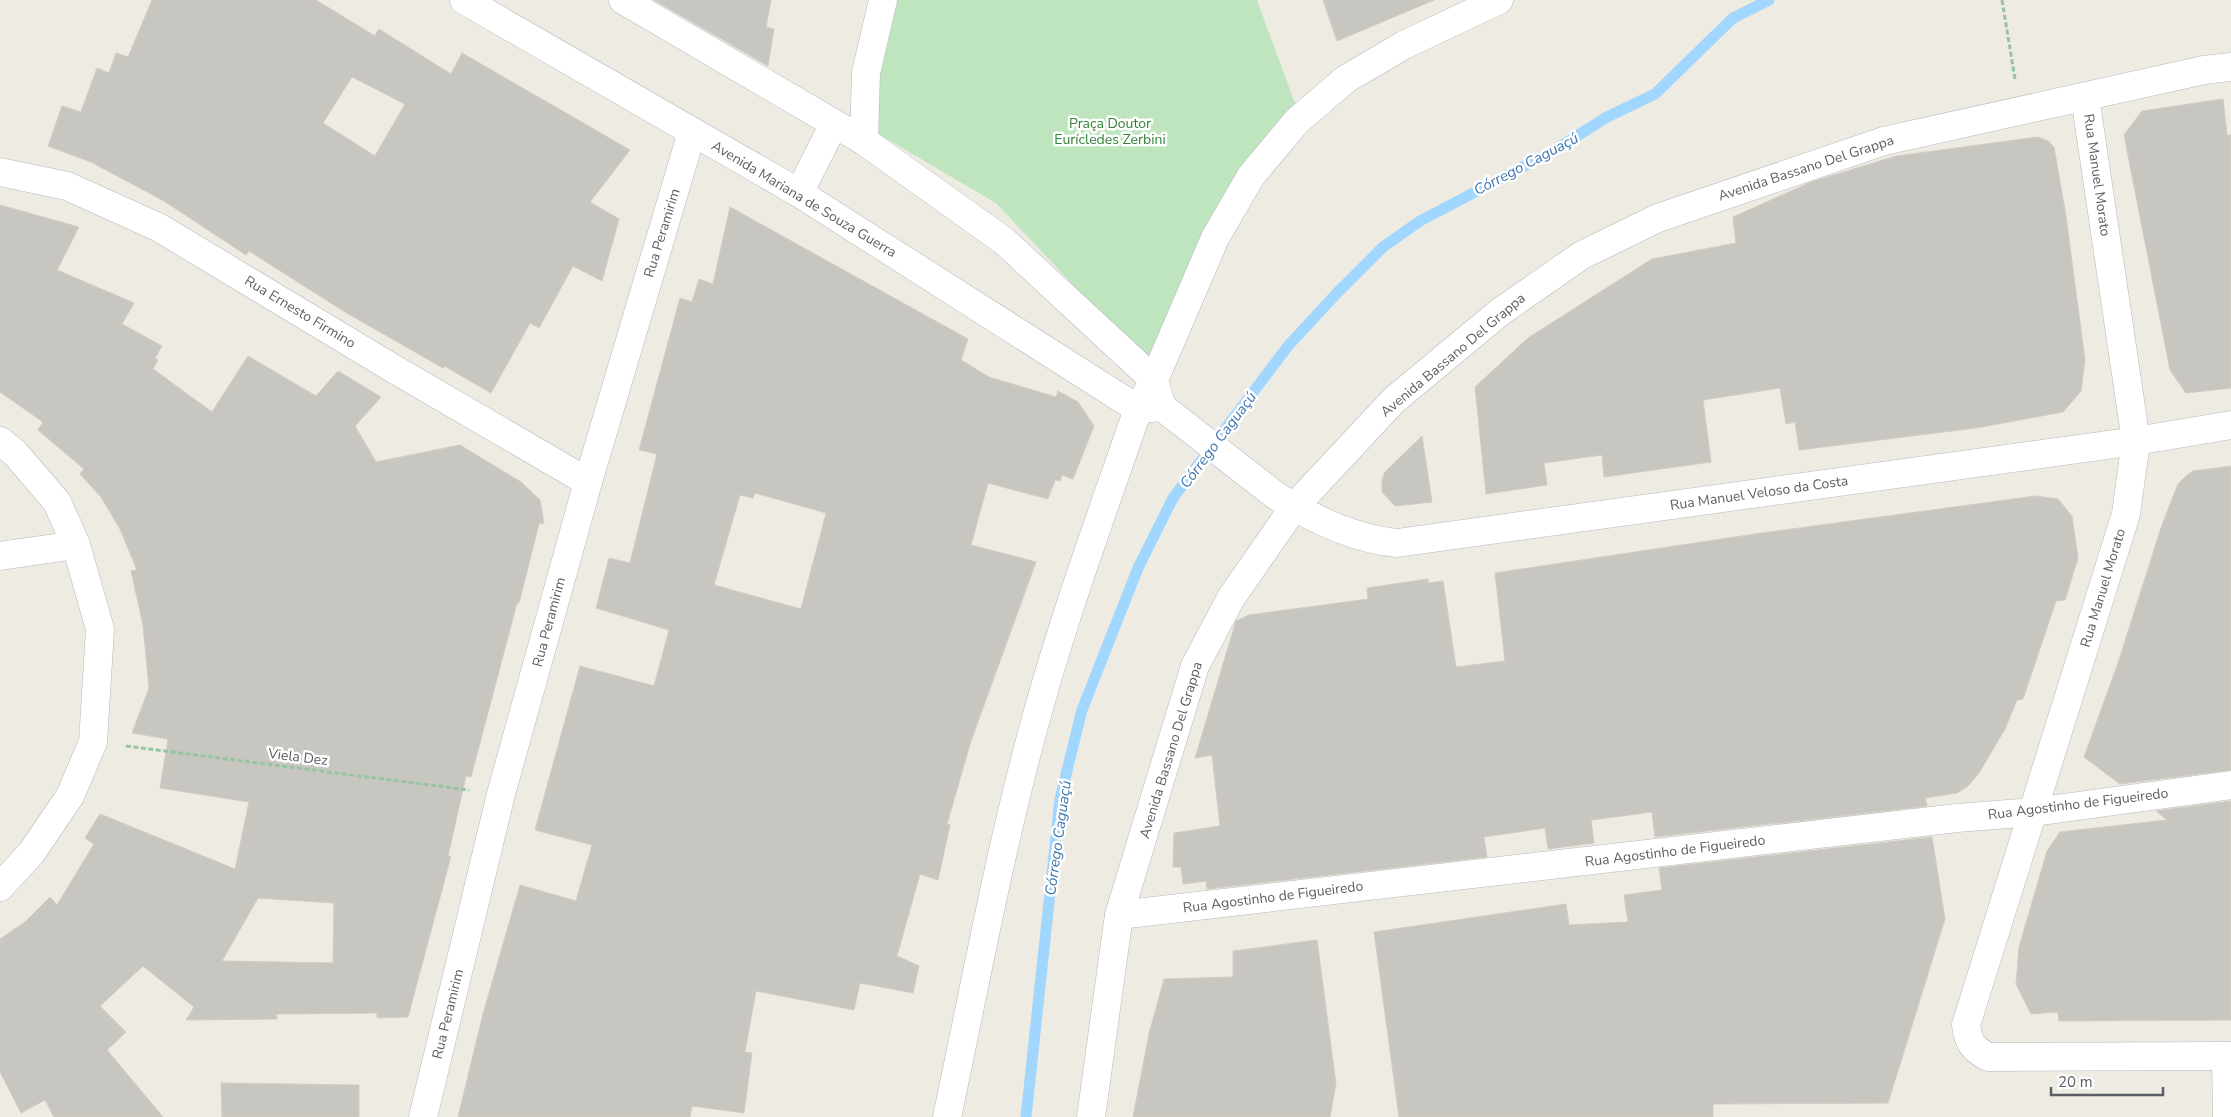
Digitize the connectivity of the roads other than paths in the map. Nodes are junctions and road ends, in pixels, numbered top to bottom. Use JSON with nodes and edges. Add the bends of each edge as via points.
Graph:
{"nodes":[{"id":1,"x":464,"y":0,"type":"edge"},
{"id":2,"x":623,"y":0,"type":"edge"},
{"id":3,"x":883,"y":0,"type":"edge"},
{"id":4,"x":1499,"y":0,"type":"edge"},
{"id":5,"x":2231,"y":67,"type":"edge"},
{"id":6,"x":2085,"y":97,"type":"junction"},
{"id":7,"x":831,"y":129,"type":"junction"},
{"id":8,"x":692,"y":132,"type":"junction"},
{"id":9,"x":864,"y":140,"type":"junction"},
{"id":10,"x":0,"y":172,"type":"edge"},
{"id":11,"x":802,"y":185,"type":"junction"},
{"id":12,"x":1154,"y":380,"type":"junction"},
{"id":13,"x":1150,"y":408,"type":"junction"},
{"id":14,"x":2231,"y":426,"type":"edge"},
{"id":15,"x":1189,"y":428,"type":"joint"},
{"id":16,"x":0,"y":441,"type":"edge"},
{"id":17,"x":2136,"y":441,"type":"junction"},
{"id":18,"x":588,"y":482,"type":"junction"},
{"id":19,"x":1284,"y":501,"type":"junction"},
{"id":20,"x":76,"y":545,"type":"junction"},
{"id":21,"x":0,"y":556,"type":"edge"},
{"id":22,"x":2231,"y":785,"type":"edge"},
{"id":23,"x":2034,"y":812,"type":"junction"},
{"id":24,"x":0,"y":887,"type":"edge"},
{"id":25,"x":1119,"y":915,"type":"junction"},
{"id":26,"x":2229,"y":1056,"type":"edge"},
{"id":27,"x":423,"y":1117,"type":"edge"},
{"id":28,"x":947,"y":1117,"type":"edge"},
{"id":29,"x":1090,"y":1117,"type":"edge"},
{"id":30,"x":2227,"y":1117,"type":"edge"}],
"edges":[{"from":1,"to":8,"type":"street","name":"Avenida Mariana de Souza Guerra"},
{"from":2,"to":7,"type":"street"},
{"from":3,"to":9,"type":"street","via":[[866,73]]},
{"from":4,"to":12,"type":"street","via":[[1404,45],[1346,79],[1297,121],[1251,176],[1215,238]]},
{"from":5,"to":6,"type":"street","name":"Avenida Bassano Del Grappa"},
{"from":6,"to":17,"type":"street","name":"Rua Manuel Morato"},
{"from":6,"to":19,"type":"street","name":"Avenida Bassano Del Grappa","via":[[1884,141],[1658,218],[1582,255],[1500,312],[1394,400]]},
{"from":7,"to":9,"type":"street"},
{"from":7,"to":11,"type":"street"},
{"from":8,"to":11,"type":"street","name":"Avenida Mariana de Souza Guerra"},
{"from":8,"to":18,"type":"street","name":"Rua Peramirim"},
{"from":9,"to":12,"type":"street","via":[[1004,241]]},
{"from":10,"to":18,"type":"street","name":"Rua Ernesto Firmino","via":[[67,186],[158,226]]},
{"from":11,"to":13,"type":"street","name":"Avenida Mariana de Souza Guerra"},
{"from":12,"to":13,"type":"street"},
{"from":13,"to":15,"type":"street","name":"Avenida Mariana de Souza Guerra"},
{"from":13,"to":28,"type":"street","via":[[1065,619],[1034,726],[1002,858]]},
{"from":14,"to":17,"type":"street","name":"Rua Manuel Veloso da Costa"},
{"from":15,"to":19,"type":"street","name":"Rua Manuel Veloso da Costa"},
{"from":16,"to":20,"type":"street","via":[[15,453],[56,502]]},
{"from":17,"to":19,"type":"street","name":"Rua Manuel Veloso da Costa","via":[[1398,543],[1358,536]]},
{"from":17,"to":23,"type":"street","name":"Rua Manuel Morato","via":[[2126,514]]},
{"from":18,"to":27,"type":"street","name":"Rua Peramirim","via":[[501,794]]},
{"from":19,"to":25,"type":"street","name":"Avenida Bassano Del Grappa","via":[[1195,666]]},
{"from":20,"to":21,"type":"street"},
{"from":20,"to":24,"type":"street","via":[[100,629],[93,742],[70,796],[32,852]]},
{"from":22,"to":23,"type":"street","name":"Rua Agostinho de Figueiredo"},
{"from":23,"to":25,"type":"street","name":"Rua Agostinho de Figueiredo","via":[[1958,818]]},
{"from":23,"to":26,"type":"street","name":"Rua Manuel Morato","via":[[1966,1026],[1972,1045],[1988,1057]]},
{"from":25,"to":29,"type":"street","name":"Avenida Bassano Del Grappa"},
{"from":26,"to":30,"type":"street"}]}
